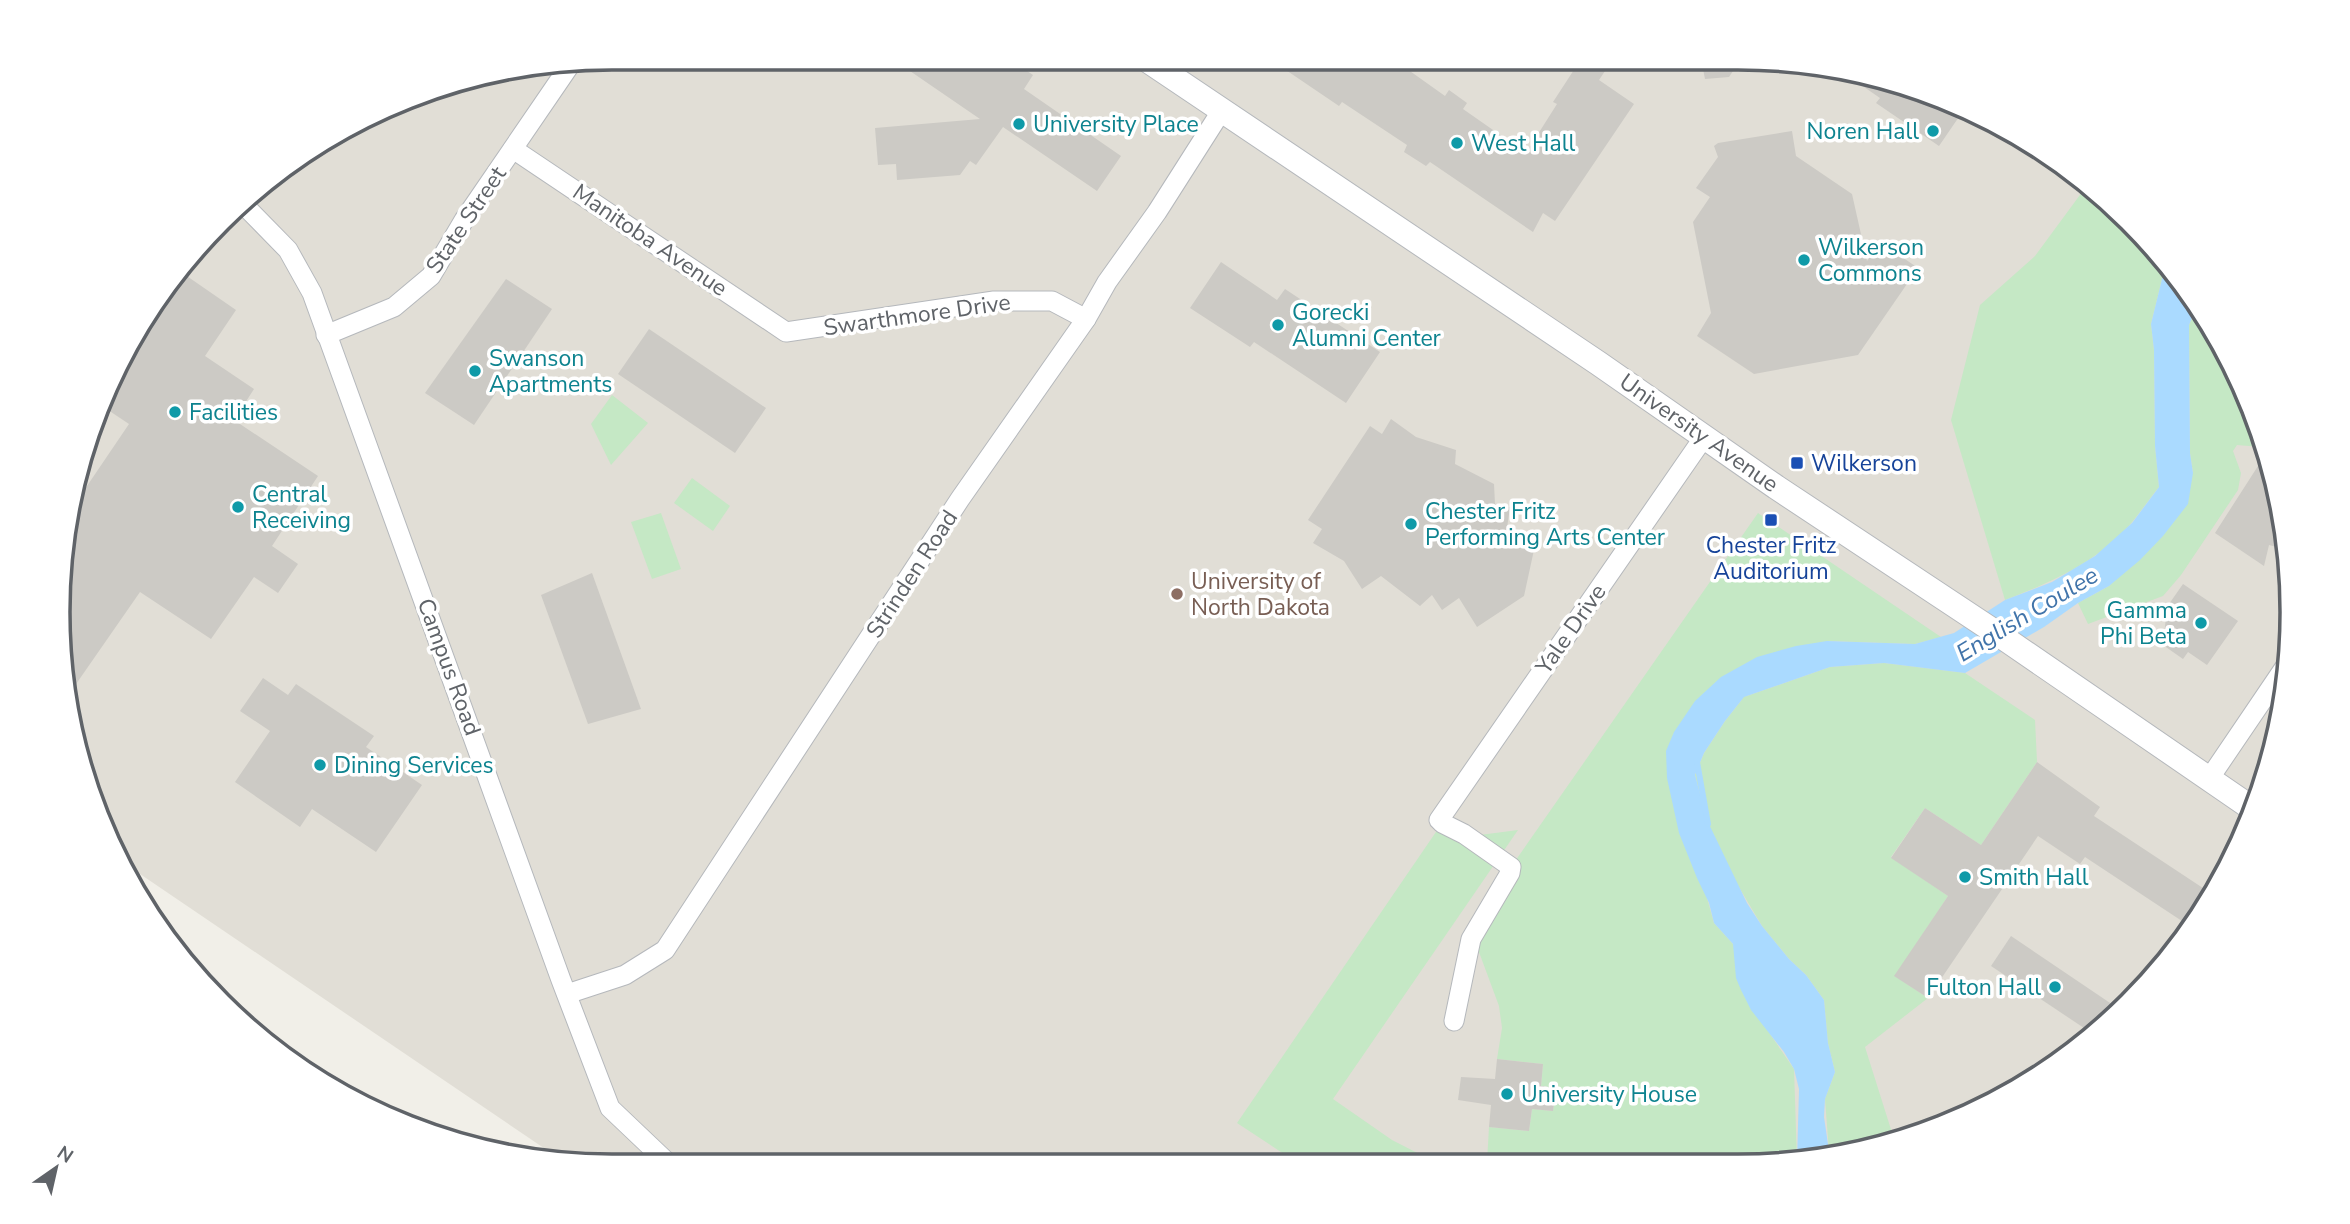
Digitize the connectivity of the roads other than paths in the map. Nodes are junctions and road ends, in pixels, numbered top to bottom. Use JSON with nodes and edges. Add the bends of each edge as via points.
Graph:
{"nodes":[{"id":1,"x":1162,"y":70,"type":"edge"},
{"id":2,"x":565,"y":72,"type":"edge"},
{"id":3,"x":1222,"y":110,"type":"junction"},
{"id":4,"x":513,"y":149,"type":"junction"},
{"id":5,"x":249,"y":210,"type":"edge"},
{"id":6,"x":1086,"y":319,"type":"junction"},
{"id":7,"x":786,"y":332,"type":"joint"},
{"id":8,"x":326,"y":335,"type":"junction"},
{"id":9,"x":1704,"y":437,"type":"junction"},
{"id":10,"x":2275,"y":681,"type":"edge"},
{"id":11,"x":2209,"y":779,"type":"junction"},
{"id":12,"x":2245,"y":803,"type":"edge"},
{"id":13,"x":568,"y":995,"type":"junction"},
{"id":14,"x":1454,"y":1021,"type":"dead end"},
{"id":15,"x":658,"y":1154,"type":"edge"}],
"edges":[{"from":1,"to":3,"type":"street","name":"University Avenue"},
{"from":2,"to":4,"type":"street","name":"State Street"},
{"from":3,"to":6,"type":"street","name":"Strinden Road"},
{"from":3,"to":9,"type":"street","name":"University Avenue"},
{"from":4,"to":7,"type":"street","name":"Manitoba Avenue"},
{"from":4,"to":8,"type":"street","name":"State Street","via":[[431,276],[394,307]]},
{"from":5,"to":8,"type":"street","name":"Campus Road","via":[[288,250],[312,293]]},
{"from":6,"to":7,"type":"street","name":"Swarthmore Drive","via":[[1052,301],[994,301]]},
{"from":6,"to":13,"type":"street","name":"Strinden Road","via":[[960,499],[665,950],[625,975]]},
{"from":8,"to":13,"type":"street","name":"Campus Road"},
{"from":9,"to":11,"type":"street","name":"University Avenue"},
{"from":9,"to":14,"type":"street","name":"Yale Drive","via":[[1440,821],[1511,867],[1471,939]]},
{"from":10,"to":11,"type":"street"},
{"from":11,"to":12,"type":"street","name":"University Avenue"},
{"from":13,"to":15,"type":"street","name":"Campus Road","via":[[610,1108]]}]}
